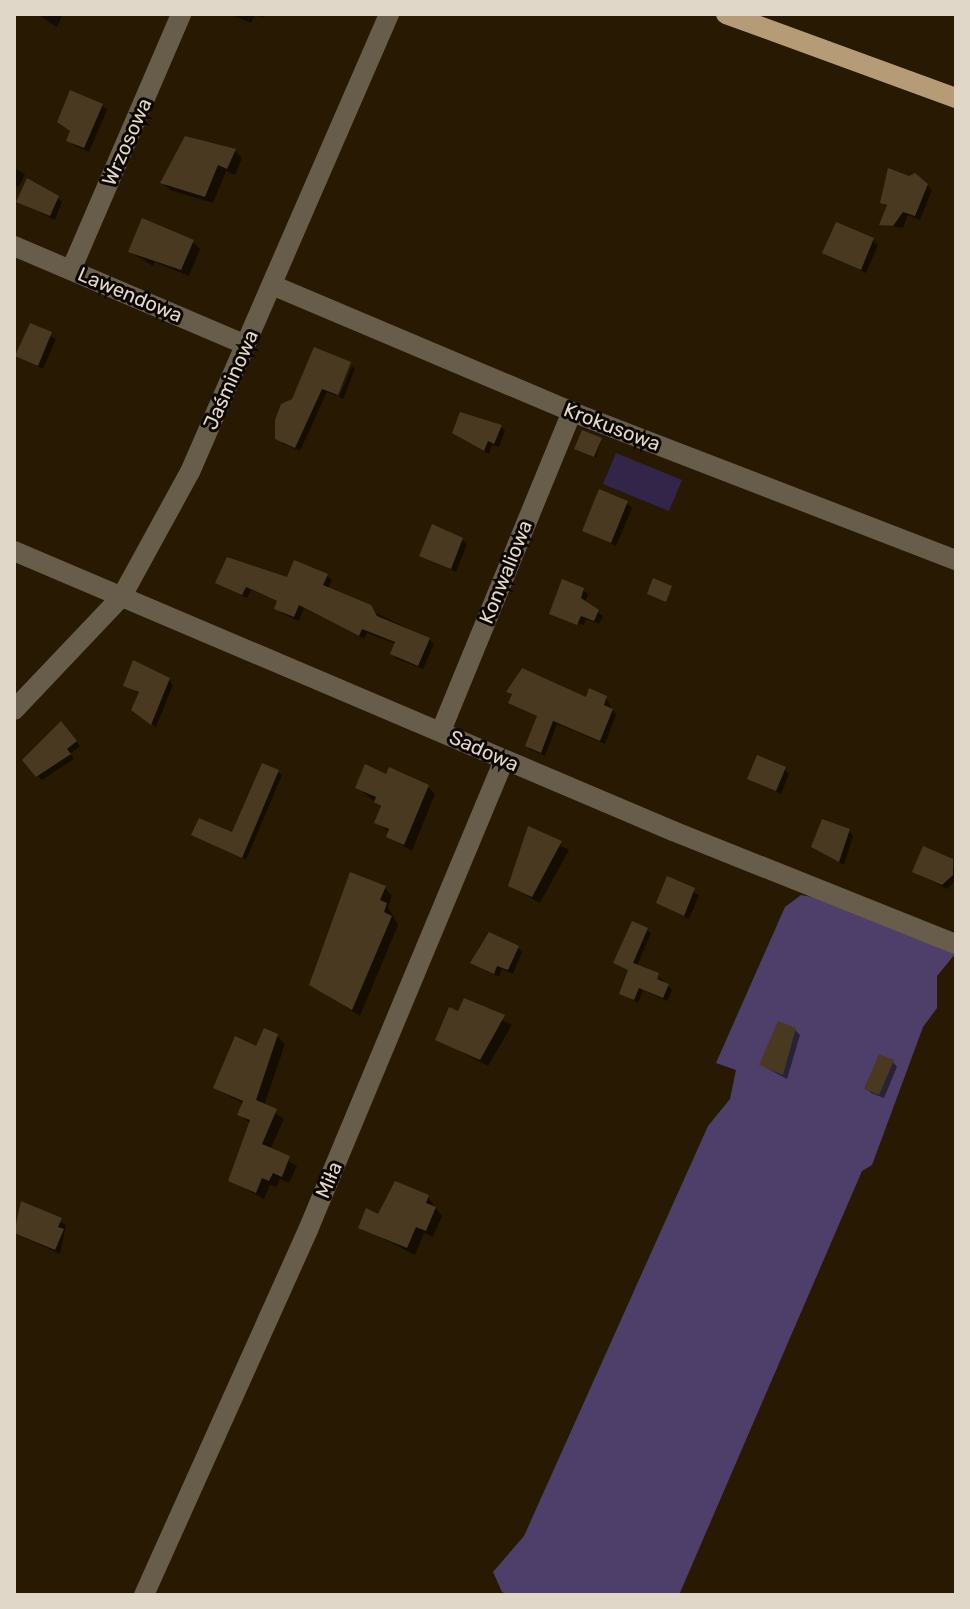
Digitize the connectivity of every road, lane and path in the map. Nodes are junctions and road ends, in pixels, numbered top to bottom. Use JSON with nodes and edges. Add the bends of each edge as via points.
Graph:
{"nodes":[{"id":1,"x":181,"y":14,"type":"edge"},
{"id":2,"x":389,"y":14,"type":"edge"},
{"id":3,"x":726,"y":14,"type":"edge"},
{"id":4,"x":956,"y":98,"type":"edge"},
{"id":5,"x":14,"y":246,"type":"edge"},
{"id":6,"x":71,"y":270,"type":"junction"},
{"id":7,"x":272,"y":285,"type":"junction"},
{"id":8,"x":246,"y":345,"type":"junction"},
{"id":9,"x":572,"y":412,"type":"junction"},
{"id":10,"x":14,"y":551,"type":"edge"},
{"id":11,"x":956,"y":560,"type":"edge"},
{"id":12,"x":122,"y":596,"type":"junction"},
{"id":13,"x":14,"y":710,"type":"edge"},
{"id":14,"x":441,"y":731,"type":"junction"},
{"id":15,"x":504,"y":760,"type":"junction"},
{"id":16,"x":956,"y":944,"type":"edge"},
{"id":17,"x":144,"y":1595,"type":"edge"}],
"edges":[{"from":1,"to":6,"type":"street","name":"Wrzosowa"},
{"from":2,"to":7,"type":"street","name":"Jaśminowa"},
{"from":3,"to":4,"type":"main road"},
{"from":5,"to":6,"type":"street","name":"Lawendowa"},
{"from":6,"to":8,"type":"street","name":"Lawendowa"},
{"from":7,"to":8,"type":"street","name":"Jaśminowa"},
{"from":7,"to":9,"type":"street","name":"Krokusowa"},
{"from":8,"to":12,"type":"street","name":"Jaśminowa","via":[[190,472]]},
{"from":9,"to":11,"type":"street","name":"Krokusowa"},
{"from":9,"to":14,"type":"street","name":"Konwaliowa"},
{"from":10,"to":12,"type":"street","name":"Sadowa"},
{"from":12,"to":13,"type":"street","name":"Jaśminowa"},
{"from":12,"to":14,"type":"street","name":"Sadowa"},
{"from":14,"to":15,"type":"street","name":"Sadowa"},
{"from":15,"to":16,"type":"street","name":"Sadowa"},
{"from":15,"to":17,"type":"street","name":"Miła","via":[[308,1230]]}]}
